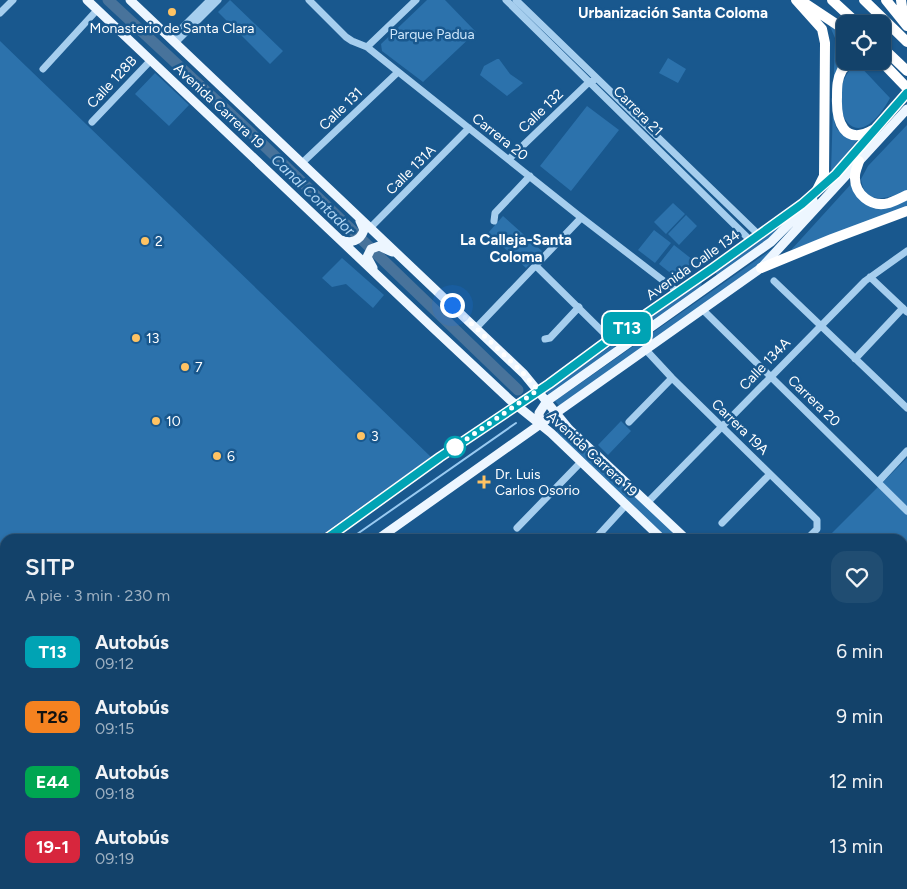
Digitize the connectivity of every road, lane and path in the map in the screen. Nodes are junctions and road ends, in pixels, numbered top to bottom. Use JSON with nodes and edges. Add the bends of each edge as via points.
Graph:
{"nodes":[{"id":1,"x":13,"y":0,"type":"edge"},
{"id":2,"x":87,"y":0,"type":"edge"},
{"id":3,"x":130,"y":0,"type":"edge"},
{"id":4,"x":210,"y":0,"type":"edge"},
{"id":5,"x":218,"y":0,"type":"edge"},
{"id":6,"x":309,"y":0,"type":"edge"},
{"id":7,"x":416,"y":0,"type":"edge"},
{"id":8,"x":506,"y":0,"type":"edge"},
{"id":9,"x":516,"y":0,"type":"edge"},
{"id":10,"x":798,"y":0,"type":"edge"},
{"id":11,"x":832,"y":0,"type":"edge"},
{"id":12,"x":864,"y":0,"type":"edge"},
{"id":13,"x":886,"y":0,"type":"edge"},
{"id":14,"x":901,"y":0,"type":"edge"},
{"id":15,"x":98,"y":10,"type":"junction"},
{"id":16,"x":0,"y":13,"type":"edge"},
{"id":17,"x":848,"y":15,"type":"edge"},
{"id":18,"x":907,"y":18,"type":"edge"},
{"id":19,"x":836,"y":24,"type":"edge"},
{"id":20,"x":907,"y":26,"type":"edge"},
{"id":21,"x":174,"y":40,"type":"junction"},
{"id":22,"x":907,"y":42,"type":"edge"},
{"id":23,"x":367,"y":47,"type":"junction"},
{"id":24,"x":891,"y":56,"type":"edge"},
{"id":25,"x":150,"y":60,"type":"junction"},
{"id":26,"x":43,"y":69,"type":"dead end"},
{"id":27,"x":843,"y":70,"type":"edge"},
{"id":28,"x":885,"y":70,"type":"edge"},
{"id":29,"x":890,"y":70,"type":"edge"},
{"id":30,"x":907,"y":71,"type":"edge"},
{"id":31,"x":398,"y":72,"type":"junction"},
{"id":32,"x":898,"y":79,"type":"junction"},
{"id":33,"x":598,"y":80,"type":"junction"},
{"id":34,"x":590,"y":81,"type":"junction"},
{"id":35,"x":907,"y":88,"type":"edge"},
{"id":36,"x":907,"y":93,"type":"edge"},
{"id":37,"x":907,"y":109,"type":"edge"},
{"id":38,"x":92,"y":122,"type":"dead end"},
{"id":39,"x":469,"y":128,"type":"junction"},
{"id":40,"x":878,"y":133,"type":"junction"},
{"id":41,"x":509,"y":159,"type":"junction"},
{"id":42,"x":859,"y":161,"type":"junction"},
{"id":43,"x":302,"y":163,"type":"junction"},
{"id":44,"x":836,"y":174,"type":"junction"},
{"id":45,"x":530,"y":176,"type":"junction"},
{"id":46,"x":816,"y":192,"type":"junction"},
{"id":47,"x":907,"y":195,"type":"edge"},
{"id":48,"x":907,"y":211,"type":"edge"},
{"id":49,"x":581,"y":218,"type":"junction"},
{"id":50,"x":494,"y":221,"type":"dead end"},
{"id":51,"x":367,"y":229,"type":"junction"},
{"id":52,"x":759,"y":235,"type":"junction"},
{"id":53,"x":345,"y":241,"type":"junction"},
{"id":54,"x":751,"y":241,"type":"junction"},
{"id":55,"x":907,"y":251,"type":"edge"},
{"id":56,"x":401,"y":257,"type":"junction"},
{"id":57,"x":536,"y":266,"type":"junction"},
{"id":58,"x":713,"y":268,"type":"junction"},
{"id":59,"x":761,"y":268,"type":"junction"},
{"id":60,"x":870,"y":277,"type":"junction"},
{"id":61,"x":382,"y":280,"type":"junction"},
{"id":62,"x":774,"y":282,"type":"dead end"},
{"id":63,"x":678,"y":292,"type":"junction"},
{"id":64,"x":699,"y":293,"type":"junction"},
{"id":65,"x":579,"y":307,"type":"junction"},
{"id":66,"x":702,"y":310,"type":"junction"},
{"id":67,"x":905,"y":310,"type":"edge"},
{"id":68,"x":820,"y":325,"type":"junction"},
{"id":69,"x":476,"y":328,"type":"junction"},
{"id":70,"x":545,"y":339,"type":"dead end"},
{"id":71,"x":610,"y":339,"type":"junction"},
{"id":72,"x":624,"y":347,"type":"junction"},
{"id":73,"x":646,"y":350,"type":"junction"},
{"id":74,"x":856,"y":359,"type":"junction"},
{"id":75,"x":771,"y":377,"type":"junction"},
{"id":76,"x":672,"y":378,"type":"junction"},
{"id":77,"x":538,"y":390,"type":"junction"},
{"id":78,"x":547,"y":401,"type":"junction"},
{"id":79,"x":516,"y":405,"type":"junction"},
{"id":80,"x":907,"y":408,"type":"edge"},
{"id":81,"x":556,"y":413,"type":"junction"},
{"id":82,"x":629,"y":422,"type":"dead end"},
{"id":83,"x":540,"y":425,"type":"junction"},
{"id":84,"x":722,"y":427,"type":"junction"},
{"id":85,"x":907,"y":452,"type":"edge"},
{"id":86,"x":581,"y":462,"type":"junction"},
{"id":87,"x":770,"y":474,"type":"junction"},
{"id":88,"x":878,"y":482,"type":"junction"},
{"id":89,"x":648,"y":503,"type":"junction"},
{"id":90,"x":626,"y":505,"type":"junction"},
{"id":91,"x":907,"y":511,"type":"edge"},
{"id":92,"x":722,"y":523,"type":"dead end"},
{"id":93,"x":517,"y":528,"type":"dead end"},
{"id":94,"x":333,"y":534,"type":"edge"},
{"id":95,"x":385,"y":534,"type":"edge"},
{"id":96,"x":600,"y":534,"type":"edge"},
{"id":97,"x":657,"y":534,"type":"edge"},
{"id":98,"x":681,"y":534,"type":"edge"},
{"id":99,"x":812,"y":534,"type":"edge"}],
"edges":[{"from":1,"to":16,"type":"street"},
{"from":2,"to":15,"type":"main road","name":"Avenida Carrera 19"},
{"from":3,"to":21,"type":"main road","name":"Avenida Carrera 19"},
{"from":4,"to":21,"type":"street"},
{"from":5,"to":21,"type":"street"},
{"from":6,"to":23,"type":"street","name":"Carrera 20","via":[[346,37]]},
{"from":7,"to":23,"type":"street"},
{"from":8,"to":34,"type":"street","name":"Carrera 21"},
{"from":9,"to":33,"type":"street","name":"Carrera 21"},
{"from":10,"to":19,"type":"highway"},
{"from":10,"to":46,"type":"highway","via":[[822,29],[826,42],[824,176]]},
{"from":11,"to":17,"type":"highway"},
{"from":12,"to":22,"type":"highway"},
{"from":13,"to":20,"type":"highway"},
{"from":14,"to":18,"type":"highway"},
{"from":15,"to":25,"type":"main road","name":"Avenida Carrera 19"},
{"from":15,"to":26,"type":"street"},
{"from":21,"to":43,"type":"main road","name":"Avenida Carrera 19"},
{"from":23,"to":31,"type":"street","name":"Carrera 20"},
{"from":24,"to":30,"type":"highway"},
{"from":25,"to":38,"type":"street","name":"Calle 128B"},
{"from":25,"to":53,"type":"main road","name":"Avenida Carrera 19"},
{"from":27,"to":40,"type":"highway","via":[[837,84],[837,116],[843,128],[860,136]]},
{"from":28,"to":32,"type":"highway"},
{"from":29,"to":32,"type":"highway"},
{"from":31,"to":39,"type":"street","name":"Carrera 20"},
{"from":31,"to":43,"type":"street","name":"Calle 131"},
{"from":32,"to":35,"type":"highway"},
{"from":33,"to":34,"type":"street"},
{"from":33,"to":52,"type":"street","name":"Carrera 21"},
{"from":34,"to":41,"type":"street","name":"Calle 132"},
{"from":34,"to":54,"type":"street","name":"Carrera 21"},
{"from":36,"to":40,"type":"main road","name":"Avenida Calle 134"},
{"from":37,"to":40,"type":"main road","name":"Avenida Calle 134"},
{"from":39,"to":41,"type":"street","name":"Carrera 20"},
{"from":39,"to":51,"type":"street","name":"Calle 131A"},
{"from":40,"to":42,"type":"main road","name":"Avenida Calle 134"},
{"from":40,"to":44,"type":"main road","name":"Avenida Calle 134"},
{"from":41,"to":45,"type":"street","name":"Carrera 20"},
{"from":42,"to":47,"type":"highway","via":[[856,186],[866,200],[874,204],[888,203]]},
{"from":42,"to":59,"type":"main road","name":"Avenida Calle 134"},
{"from":43,"to":51,"type":"main road","name":"Avenida Carrera 19"},
{"from":44,"to":46,"type":"main road","name":"Avenida Calle 134"},
{"from":44,"to":64,"type":"main road","via":[[771,242]]},
{"from":45,"to":49,"type":"street","name":"Carrera 20"},
{"from":45,"to":50,"type":"street","via":[[495,212]]},
{"from":46,"to":52,"type":"main road","name":"Avenida Calle 134"},
{"from":48,"to":59,"type":"highway"},
{"from":49,"to":57,"type":"street"},
{"from":49,"to":63,"type":"street","name":"Carrera 20"},
{"from":51,"to":53,"type":"main road","via":[[357,240]]},
{"from":51,"to":56,"type":"main road","name":"Avenida Carrera 19"},
{"from":52,"to":54,"type":"main road","name":"Avenida Calle 134"},
{"from":53,"to":61,"type":"main road","name":"Avenida Carrera 19"},
{"from":54,"to":58,"type":"main road","name":"Avenida Calle 134"},
{"from":55,"to":60,"type":"street","name":"Calle 134A"},
{"from":56,"to":61,"type":"main road","via":[[379,246],[369,251],[368,260]]},
{"from":56,"to":69,"type":"main road","name":"Avenida Carrera 19"},
{"from":57,"to":65,"type":"street"},
{"from":57,"to":69,"type":"street"},
{"from":58,"to":63,"type":"main road","name":"Avenida Calle 134"},
{"from":58,"to":64,"type":"main road"},
{"from":59,"to":66,"type":"main road","name":"Avenida Calle 134"},
{"from":60,"to":67,"type":"street"},
{"from":60,"to":68,"type":"street","name":"Calle 134A"},
{"from":61,"to":79,"type":"main road","name":"Avenida Carrera 19"},
{"from":62,"to":68,"type":"street"},
{"from":63,"to":71,"type":"main road","name":"Avenida Calle 134"},
{"from":64,"to":72,"type":"main road"},
{"from":65,"to":70,"type":"street","via":[[550,338]]},
{"from":65,"to":71,"type":"street"},
{"from":66,"to":73,"type":"main road","name":"Avenida Calle 134"},
{"from":66,"to":75,"type":"street","name":"Carrera 20"},
{"from":67,"to":74,"type":"street"},
{"from":68,"to":74,"type":"street"},
{"from":68,"to":75,"type":"street","name":"Calle 134A"},
{"from":69,"to":77,"type":"main road","name":"Avenida Carrera 19"},
{"from":71,"to":72,"type":"main road"},
{"from":71,"to":77,"type":"main road","name":"Avenida Calle 134"},
{"from":72,"to":78,"type":"main road"},
{"from":73,"to":76,"type":"street","name":"Carrera 19A"},
{"from":73,"to":81,"type":"main road","name":"Avenida Calle 134"},
{"from":74,"to":80,"type":"street"},
{"from":75,"to":84,"type":"street","name":"Calle 134A"},
{"from":75,"to":88,"type":"street","name":"Carrera 20"},
{"from":76,"to":82,"type":"street"},
{"from":76,"to":84,"type":"street","name":"Carrera 19A"},
{"from":77,"to":78,"type":"main road","name":"Avenida Carrera 19"},
{"from":77,"to":79,"type":"main road","name":"Avenida Calle 134"},
{"from":78,"to":81,"type":"main road","name":"Avenida Carrera 19"},
{"from":78,"to":83,"type":"main road","via":[[539,413]]},
{"from":79,"to":83,"type":"main road","name":"Avenida Carrera 19"},
{"from":79,"to":94,"type":"main road","name":"Avenida Calle 134"},
{"from":81,"to":83,"type":"main road","name":"Avenida Calle 134"},
{"from":81,"to":89,"type":"main road","name":"Avenida Carrera 19"},
{"from":83,"to":86,"type":"main road","name":"Avenida Carrera 19"},
{"from":83,"to":95,"type":"main road","name":"Avenida Calle 134"},
{"from":84,"to":87,"type":"street","name":"Carrera 19A"},
{"from":84,"to":89,"type":"street","name":"Calle 134A"},
{"from":85,"to":88,"type":"street"},
{"from":86,"to":90,"type":"main road","name":"Avenida Carrera 19"},
{"from":86,"to":93,"type":"street"},
{"from":87,"to":92,"type":"street"},
{"from":87,"to":99,"type":"street","name":"Carrera 19A","via":[[817,520],[817,529]]},
{"from":88,"to":91,"type":"street","name":"Carrera 20"},
{"from":89,"to":98,"type":"main road","name":"Avenida Carrera 19"},
{"from":90,"to":96,"type":"street"},
{"from":90,"to":97,"type":"main road","name":"Avenida Carrera 19"}]}
